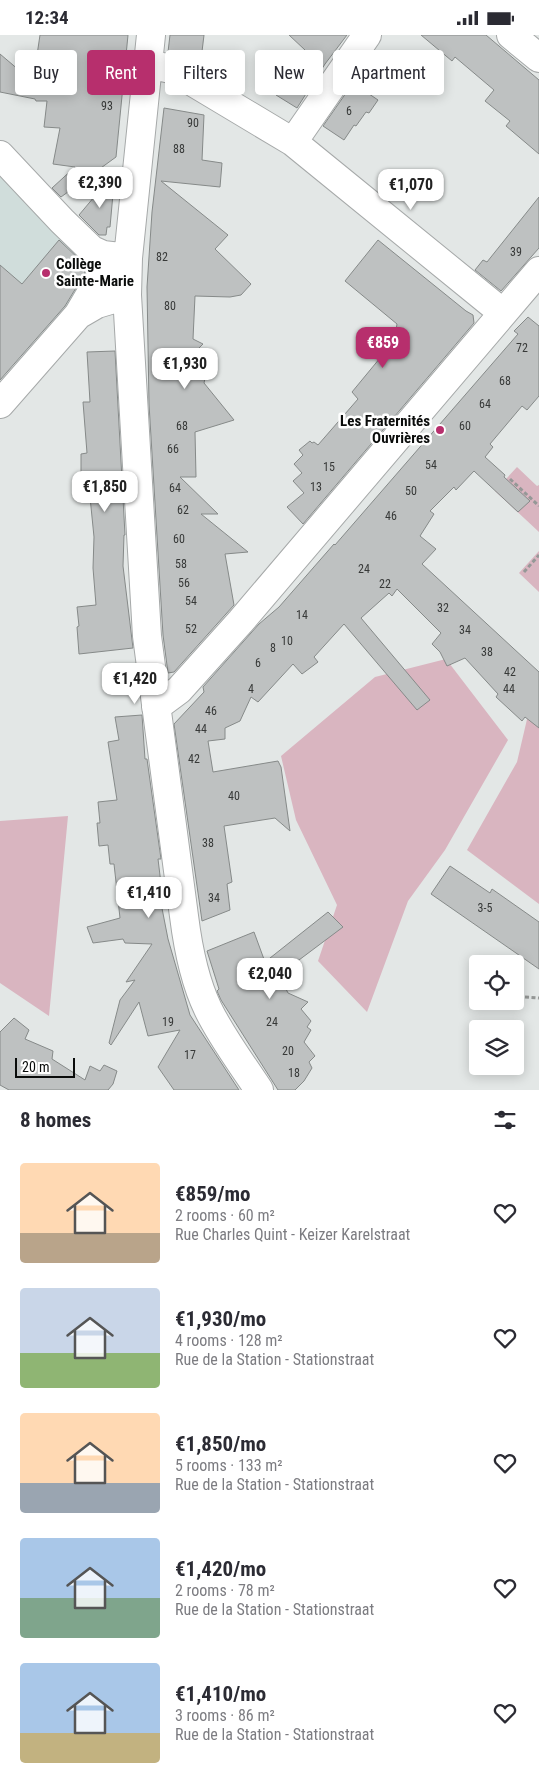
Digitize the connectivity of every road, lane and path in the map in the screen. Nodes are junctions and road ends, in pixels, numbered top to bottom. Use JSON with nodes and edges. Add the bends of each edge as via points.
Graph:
{"nodes":[{"id":1,"x":151,"y":35,"type":"edge"},
{"id":2,"x":367,"y":35,"type":"edge"},
{"id":3,"x":511,"y":35,"type":"edge"},
{"id":4,"x":149,"y":50,"type":"edge"},
{"id":5,"x":539,"y":59,"type":"edge"},
{"id":6,"x":155,"y":66,"type":"edge"},
{"id":7,"x":145,"y":95,"type":"edge"},
{"id":8,"x":292,"y":142,"type":"junction"},
{"id":9,"x":0,"y":155,"type":"edge"},
{"id":10,"x":92,"y":250,"type":"junction"},
{"id":11,"x":128,"y":258,"type":"junction"},
{"id":12,"x":539,"y":271,"type":"edge"},
{"id":13,"x":127,"y":295,"type":"junction"},
{"id":14,"x":503,"y":313,"type":"junction"},
{"id":15,"x":78,"y":315,"type":"junction"},
{"id":16,"x":0,"y":404,"type":"edge"},
{"id":17,"x":510,"y":479,"type":"dead end"},
{"id":18,"x":539,"y":506,"type":"edge"},
{"id":19,"x":539,"y":555,"type":"edge"},
{"id":20,"x":524,"y":572,"type":"dead end"},
{"id":21,"x":156,"y":707,"type":"junction"},
{"id":22,"x":525,"y":997,"type":"dead end"},
{"id":23,"x":539,"y":998,"type":"edge"},
{"id":24,"x":259,"y":1090,"type":"edge"}],
"edges":[{"from":1,"to":4,"type":"street"},
{"from":2,"to":8,"type":"street"},
{"from":3,"to":5,"type":"street"},
{"from":6,"to":8,"type":"street","via":[[171,69]]},
{"from":7,"to":11,"type":"street"},
{"from":8,"to":14,"type":"street"},
{"from":9,"to":10,"type":"street"},
{"from":10,"to":11,"type":"street"},
{"from":10,"to":15,"type":"street","via":[[98,259],[101,276]]},
{"from":11,"to":13,"type":"street"},
{"from":12,"to":14,"type":"street"},
{"from":13,"to":15,"type":"street","via":[[97,304]]},
{"from":13,"to":21,"type":"street","via":[[143,589]]},
{"from":14,"to":21,"type":"street","via":[[234,629],[179,690]]},
{"from":15,"to":16,"type":"street"},
{"from":17,"to":18,"type":"path"},
{"from":19,"to":20,"type":"path"},
{"from":21,"to":24,"type":"street","via":[[186,934],[195,973],[215,1023]]},
{"from":22,"to":23,"type":"path"}]}
